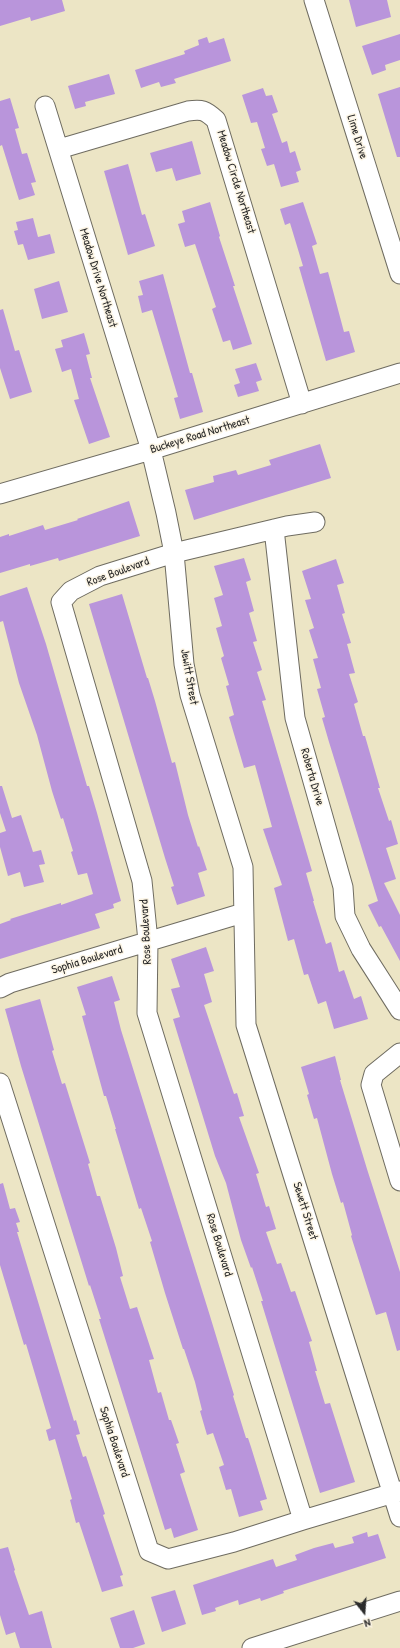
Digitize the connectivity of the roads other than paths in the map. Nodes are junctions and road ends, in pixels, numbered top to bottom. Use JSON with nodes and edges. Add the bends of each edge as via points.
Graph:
{"nodes":[{"id":1,"x":314,"y":0,"type":"edge"},
{"id":2,"x":45,"y":106,"type":"dead end"},
{"id":3,"x":59,"y":149,"type":"junction"},
{"id":4,"x":400,"y":274,"type":"edge"},
{"id":5,"x":400,"y":373,"type":"edge"},
{"id":6,"x":302,"y":404,"type":"junction"},
{"id":7,"x":151,"y":450,"type":"junction"},
{"id":8,"x":0,"y":494,"type":"edge"},
{"id":9,"x":315,"y":522,"type":"dead end"},
{"id":10,"x":274,"y":529,"type":"junction"},
{"id":11,"x":174,"y":553,"type":"junction"},
{"id":12,"x":243,"y":906,"type":"junction"},
{"id":13,"x":148,"y":941,"type":"junction"},
{"id":14,"x":0,"y":988,"type":"edge"},
{"id":15,"x":400,"y":1010,"type":"edge"},
{"id":16,"x":400,"y":1053,"type":"edge"},
{"id":17,"x":0,"y":1083,"type":"edge"},
{"id":18,"x":400,"y":1181,"type":"edge"},
{"id":19,"x":396,"y":1492,"type":"edge"},
{"id":20,"x":400,"y":1518,"type":"edge"},
{"id":21,"x":303,"y":1520,"type":"junction"},
{"id":22,"x":400,"y":1601,"type":"edge"},
{"id":23,"x":252,"y":1648,"type":"edge"}],
"edges":[{"from":1,"to":4,"type":"street","name":"Lime Drive"},
{"from":2,"to":3,"type":"street","name":"Meadow Drive Northeast"},
{"from":3,"to":6,"type":"street","name":"Meadow Circle Northeast","via":[[198,109],[207,111],[216,120]]},
{"from":3,"to":7,"type":"street","name":"Meadow Drive Northeast"},
{"from":5,"to":6,"type":"street","name":"Buckeye Road Northeast"},
{"from":6,"to":7,"type":"street","name":"Buckeye Road Northeast"},
{"from":7,"to":8,"type":"street","name":"Buckeye Road Northeast"},
{"from":7,"to":11,"type":"street","name":"Jewitt Street"},
{"from":9,"to":10,"type":"street","name":"Rose Boulevard"},
{"from":10,"to":11,"type":"street","name":"Rose Boulevard"},
{"from":10,"to":15,"type":"street","name":"Roberta Drive","via":[[295,718],[343,887],[346,916],[361,950]]},
{"from":11,"to":12,"type":"street","name":"Jewitt Street","via":[[184,664],[190,695],[243,867]]},
{"from":11,"to":13,"type":"street","name":"Rose Boulevard","via":[[100,576],[71,591],[61,602],[142,880]]},
{"from":12,"to":13,"type":"street","name":"Sophia Boulevard"},
{"from":12,"to":19,"type":"street","name":"Sewett Street","via":[[246,1025]]},
{"from":13,"to":14,"type":"street","name":"Sophia Boulevard"},
{"from":13,"to":21,"type":"street","name":"Rose Boulevard","via":[[147,1013]]},
{"from":16,"to":18,"type":"street","via":[[374,1074],[371,1085]]},
{"from":17,"to":21,"type":"street","name":"Sophia Boulevard","via":[[149,1551],[168,1559]]},
{"from":19,"to":20,"type":"street","name":"Sewett Street"},
{"from":19,"to":21,"type":"street","name":"Sophia Boulevard"},
{"from":22,"to":23,"type":"street"}]}
